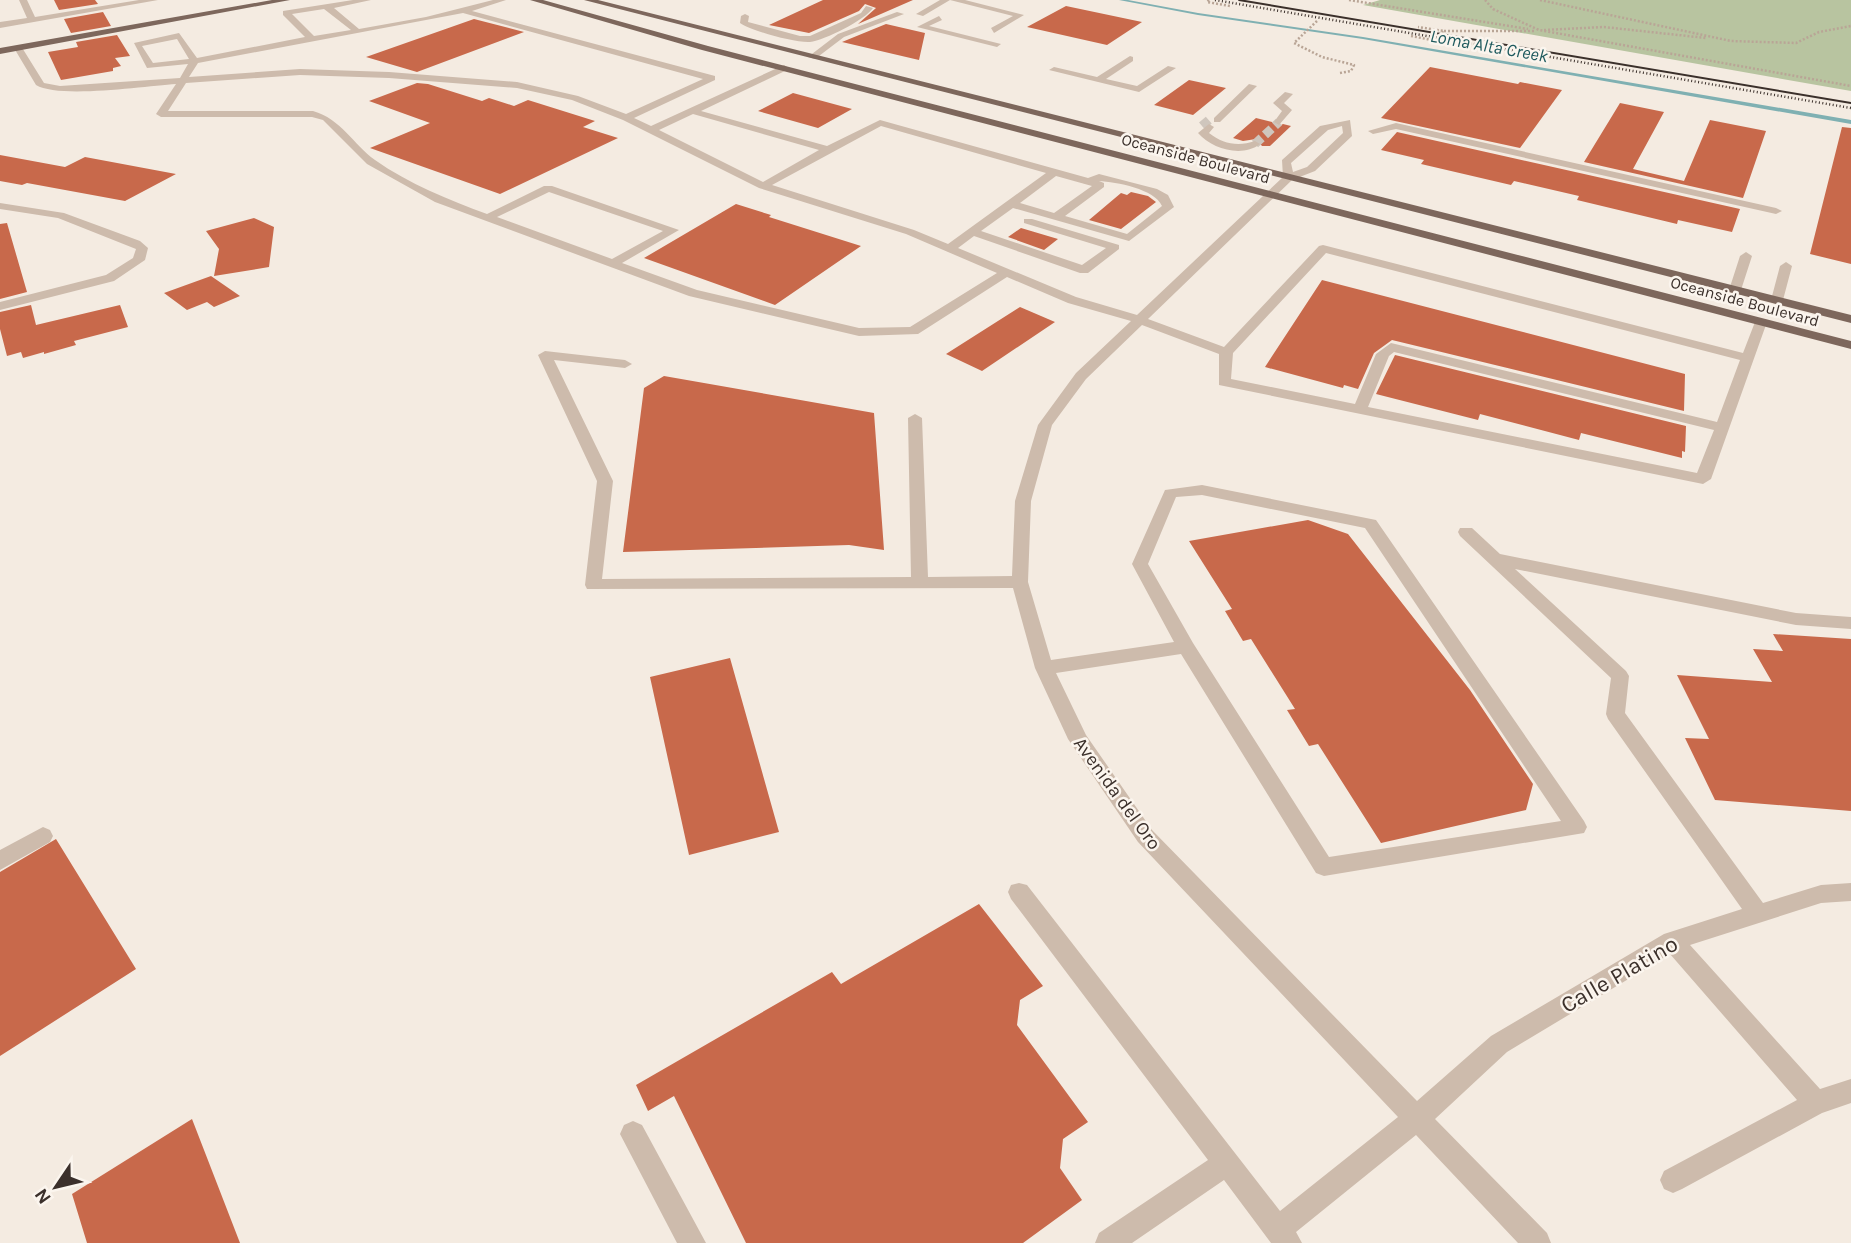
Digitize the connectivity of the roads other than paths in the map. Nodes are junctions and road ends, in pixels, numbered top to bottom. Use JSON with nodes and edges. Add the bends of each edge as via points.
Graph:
{"nodes":[{"id":1,"x":23,"y":0,"type":"edge"},
{"id":2,"x":154,"y":0,"type":"edge"},
{"id":3,"x":234,"y":0,"type":"edge"},
{"id":4,"x":286,"y":0,"type":"edge"},
{"id":5,"x":367,"y":0,"type":"edge"},
{"id":6,"x":502,"y":0,"type":"edge"},
{"id":7,"x":534,"y":0,"type":"edge"},
{"id":8,"x":588,"y":0,"type":"edge"},
{"id":9,"x":946,"y":0,"type":"edge"},
{"id":10,"x":954,"y":0,"type":"edge"},
{"id":11,"x":450,"y":3,"type":"dead end"},
{"id":12,"x":327,"y":7,"type":"junction"},
{"id":13,"x":869,"y":8,"type":"dead end"},
{"id":14,"x":464,"y":11,"type":"junction"},
{"id":15,"x":920,"y":14,"type":"dead end"},
{"id":16,"x":146,"y":15,"type":"junction"},
{"id":17,"x":745,"y":16,"type":"dead end"},
{"id":18,"x":939,"y":18,"type":"dead end"},
{"id":19,"x":32,"y":20,"type":"junction"},
{"id":20,"x":0,"y":25,"type":"edge"},
{"id":21,"x":353,"y":28,"type":"junction"},
{"id":22,"x":994,"y":30,"type":"dead end"},
{"id":23,"x":642,"y":31,"type":"junction"},
{"id":24,"x":311,"y":38,"type":"junction"},
{"id":25,"x":858,"y":40,"type":"dead end"},
{"id":26,"x":0,"y":41,"type":"edge"},
{"id":27,"x":997,"y":44,"type":"dead end"},
{"id":28,"x":18,"y":48,"type":"junction"},
{"id":29,"x":0,"y":51,"type":"edge"},
{"id":30,"x":837,"y":51,"type":"dead end"},
{"id":31,"x":812,"y":57,"type":"junction"},
{"id":32,"x":1130,"y":59,"type":"dead end"},
{"id":33,"x":195,"y":61,"type":"junction"},
{"id":34,"x":784,"y":68,"type":"junction"},
{"id":35,"x":1171,"y":68,"type":"dead end"},
{"id":36,"x":1054,"y":70,"type":"dead end"},
{"id":37,"x":184,"y":78,"type":"junction"},
{"id":38,"x":1098,"y":80,"type":"junction"},
{"id":39,"x":1252,"y":86,"type":"dead end"},
{"id":40,"x":1288,"y":94,"type":"dead end"},
{"id":41,"x":983,"y":99,"type":"junction"},
{"id":42,"x":695,"y":112,"type":"junction"},
{"id":43,"x":626,"y":118,"type":"junction"},
{"id":44,"x":1279,"y":122,"type":"tunnel mouth"},
{"id":45,"x":649,"y":131,"type":"junction"},
{"id":46,"x":1373,"y":131,"type":"dead end"},
{"id":47,"x":1255,"y":144,"type":"tunnel mouth"},
{"id":48,"x":828,"y":149,"type":"junction"},
{"id":49,"x":1055,"y":172,"type":"junction"},
{"id":50,"x":1288,"y":178,"type":"junction"},
{"id":51,"x":1089,"y":182,"type":"junction"},
{"id":52,"x":763,"y":186,"type":"junction"},
{"id":53,"x":1271,"y":194,"type":"junction"},
{"id":54,"x":1011,"y":204,"type":"junction"},
{"id":55,"x":0,"y":206,"type":"edge"},
{"id":56,"x":1776,"y":211,"type":"dead end"},
{"id":57,"x":998,"y":212,"type":"junction"},
{"id":58,"x":1056,"y":217,"type":"junction"},
{"id":59,"x":487,"y":218,"type":"junction"},
{"id":60,"x":972,"y":232,"type":"junction"},
{"id":61,"x":949,"y":249,"type":"junction"},
{"id":62,"x":1746,"y":256,"type":"dead end"},
{"id":63,"x":612,"y":264,"type":"junction"},
{"id":64,"x":1786,"y":266,"type":"dead end"},
{"id":65,"x":1005,"y":274,"type":"junction"},
{"id":66,"x":1735,"y":290,"type":"junction"},
{"id":67,"x":1777,"y":300,"type":"junction"},
{"id":68,"x":0,"y":306,"type":"edge"},
{"id":69,"x":1851,"y":319,"type":"edge"},
{"id":70,"x":1140,"y":320,"type":"junction"},
{"id":71,"x":1761,"y":322,"type":"junction"},
{"id":72,"x":1851,"y":345,"type":"edge"},
{"id":73,"x":1226,"y":352,"type":"junction"},
{"id":74,"x":1748,"y":358,"type":"junction"},
{"id":75,"x":625,"y":364,"type":"dead end"},
{"id":76,"x":1360,"y":409,"type":"junction"},
{"id":77,"x":915,"y":418,"type":"dead end"},
{"id":78,"x":1722,"y":428,"type":"junction"},
{"id":79,"x":1466,"y":532,"type":"dead end"},
{"id":80,"x":1494,"y":559,"type":"junction"},
{"id":81,"x":920,"y":582,"type":"junction"},
{"id":82,"x":1020,"y":582,"type":"junction"},
{"id":83,"x":1851,"y":623,"type":"edge"},
{"id":84,"x":1186,"y":647,"type":"junction"},
{"id":85,"x":1044,"y":668,"type":"junction"},
{"id":86,"x":43,"y":836,"type":"dead end"},
{"id":87,"x":0,"y":861,"type":"edge"},
{"id":88,"x":1019,"y":892,"type":"dead end"},
{"id":89,"x":1851,"y":892,"type":"edge"},
{"id":90,"x":1758,"y":914,"type":"junction"},
{"id":91,"x":1672,"y":941,"type":"junction"},
{"id":92,"x":1851,"y":1091,"type":"edge"},
{"id":93,"x":1816,"y":1103,"type":"junction"},
{"id":94,"x":1418,"y":1117,"type":"junction"},
{"id":95,"x":633,"y":1134,"type":"dead end"},
{"id":96,"x":1226,"y":1163,"type":"junction"},
{"id":97,"x":1674,"y":1180,"type":"dead end"},
{"id":98,"x":1283,"y":1237,"type":"edge"},
{"id":99,"x":692,"y":1243,"type":"edge"},
{"id":100,"x":1110,"y":1243,"type":"edge"},
{"id":101,"x":1537,"y":1243,"type":"edge"}],
"edges":[{"from":1,"to":19,"type":"street"},
{"from":2,"to":19,"type":"street"},
{"from":3,"to":16,"type":"main road"},
{"from":4,"to":28,"type":"main road"},
{"from":5,"to":12,"type":"street"},
{"from":6,"to":14,"type":"street"},
{"from":7,"to":23,"type":"main road","name":"Oceanside Boulevard"},
{"from":8,"to":31,"type":"main road","name":"Oceanside Boulevard"},
{"from":9,"to":15,"type":"street"},
{"from":10,"to":22,"type":"street","via":[[1020,15]]},
{"from":11,"to":21,"type":"street"},
{"from":12,"to":21,"type":"street"},
{"from":12,"to":24,"type":"street","via":[[286,13]]},
{"from":13,"to":17,"type":"street","via":[[864,15],[811,39],[744,23]]},
{"from":14,"to":21,"type":"street","via":[[409,24]]},
{"from":14,"to":43,"type":"street","via":[[712,78]]},
{"from":16,"to":26,"type":"main road"},
{"from":16,"to":28,"type":"main road"},
{"from":18,"to":27,"type":"street","via":[[921,27]]},
{"from":19,"to":20,"type":"street"},
{"from":21,"to":24,"type":"street"},
{"from":23,"to":31,"type":"main road","via":[[684,34],[788,60]]},
{"from":23,"to":34,"type":"main road","name":"Oceanside Boulevard"},
{"from":24,"to":33,"type":"street"},
{"from":25,"to":31,"type":"street","via":[[900,14],[876,20],[821,47]]},
{"from":28,"to":29,"type":"main road"},
{"from":28,"to":37,"type":"street","via":[[41,85],[60,89]]},
{"from":30,"to":31,"type":"street"},
{"from":31,"to":41,"type":"main road","name":"Oceanside Boulevard"},
{"from":32,"to":38,"type":"street"},
{"from":33,"to":33,"type":"street","via":[[149,66],[137,44],[179,36]]},
{"from":33,"to":37,"type":"street"},
{"from":34,"to":41,"type":"main road","via":[[811,68],[913,91]]},
{"from":34,"to":42,"type":"street"},
{"from":34,"to":53,"type":"main road","name":"Oceanside Boulevard"},
{"from":35,"to":38,"type":"street","via":[[1139,89]]},
{"from":36,"to":38,"type":"street"},
{"from":37,"to":43,"type":"street","via":[[300,72],[504,84],[575,98]]},
{"from":37,"to":59,"type":"street","via":[[161,114],[313,114],[326,118],[371,162],[439,200]]},
{"from":39,"to":47,"type":"street","via":[[1213,124],[1217,143],[1243,149]]},
{"from":40,"to":44,"type":"street","via":[[1278,103],[1287,110]]},
{"from":41,"to":50,"type":"main road","name":"Oceanside Boulevard"},
{"from":42,"to":45,"type":"street"},
{"from":42,"to":48,"type":"street"},
{"from":43,"to":45,"type":"street"},
{"from":45,"to":52,"type":"street"},
{"from":46,"to":56,"type":"street","via":[[1396,126]]},
{"from":48,"to":49,"type":"street","via":[[880,123]]},
{"from":48,"to":52,"type":"street"},
{"from":49,"to":51,"type":"street"},
{"from":49,"to":54,"type":"street"},
{"from":50,"to":50,"type":"street","via":[[1311,169],[1348,134],[1347,121],[1324,128],[1286,162]]},
{"from":50,"to":53,"type":"street","name":"Avenida del Oro"},
{"from":50,"to":66,"type":"main road","name":"Oceanside Boulevard"},
{"from":51,"to":58,"type":"street","via":[[1100,185]]},
{"from":51,"to":58,"type":"street","via":[[1099,177],[1153,191],[1164,197],[1168,207],[1129,238]]},
{"from":52,"to":61,"type":"street","via":[[910,232]]},
{"from":53,"to":70,"type":"street","name":"Avenida del Oro"},
{"from":53,"to":71,"type":"main road","name":"Oceanside Boulevard"},
{"from":54,"to":57,"type":"street"},
{"from":54,"to":58,"type":"street"},
{"from":55,"to":68,"type":"street","via":[[60,215],[142,248],[139,260],[110,278]]},
{"from":57,"to":60,"type":"street"},
{"from":57,"to":60,"type":"street","via":[[1115,247],[1084,270]]},
{"from":59,"to":63,"type":"street"},
{"from":59,"to":63,"type":"street","via":[[548,188],[673,230]]},
{"from":60,"to":61,"type":"street"},
{"from":61,"to":65,"type":"street"},
{"from":62,"to":66,"type":"street"},
{"from":63,"to":65,"type":"street","via":[[692,293],[859,332],[913,331]]},
{"from":64,"to":67,"type":"street"},
{"from":65,"to":70,"type":"street"},
{"from":66,"to":67,"type":"main road","name":"Oceanside Boulevard"},
{"from":67,"to":69,"type":"main road","name":"Oceanside Boulevard"},
{"from":70,"to":73,"type":"street"},
{"from":70,"to":82,"type":"street","name":"Avenida del Oro","via":[[1081,376],[1045,425],[1023,501]]},
{"from":71,"to":72,"type":"main road","name":"Oceanside Boulevard"},
{"from":71,"to":74,"type":"street"},
{"from":73,"to":74,"type":"street","via":[[1323,249]]},
{"from":73,"to":76,"type":"street","via":[[1224,382]]},
{"from":74,"to":78,"type":"street"},
{"from":75,"to":81,"type":"street","via":[[545,355],[606,481],[593,585]]},
{"from":76,"to":78,"type":"street","via":[[1703,479]]},
{"from":76,"to":78,"type":"street","via":[[1391,347]]},
{"from":77,"to":81,"type":"street"},
{"from":79,"to":80,"type":"street"},
{"from":80,"to":83,"type":"street","via":[[1796,619]]},
{"from":80,"to":90,"type":"street","via":[[1620,676],[1615,714]]},
{"from":81,"to":82,"type":"street"},
{"from":82,"to":85,"type":"street","name":"Avenida del Oro"},
{"from":84,"to":84,"type":"street","via":[[1324,867],[1577,827],[1370,524],[1202,490],[1170,493],[1140,564]]},
{"from":84,"to":85,"type":"street"},
{"from":85,"to":94,"type":"street","name":"Avenida del Oro","via":[[1077,739],[1144,836]]},
{"from":86,"to":87,"type":"street"},
{"from":88,"to":96,"type":"street"},
{"from":89,"to":90,"type":"street","name":"Calle Platino","via":[[1821,894]]},
{"from":90,"to":91,"type":"street","name":"Calle Platino"},
{"from":91,"to":93,"type":"street"},
{"from":91,"to":94,"type":"street","name":"Calle Platino","via":[[1499,1044]]},
{"from":92,"to":93,"type":"street"},
{"from":93,"to":97,"type":"street"},
{"from":94,"to":98,"type":"street","name":"Calle Platino"},
{"from":94,"to":101,"type":"street","name":"Avenida del Oro"},
{"from":95,"to":99,"type":"street"},
{"from":96,"to":98,"type":"street"},
{"from":96,"to":100,"type":"street"}]}
